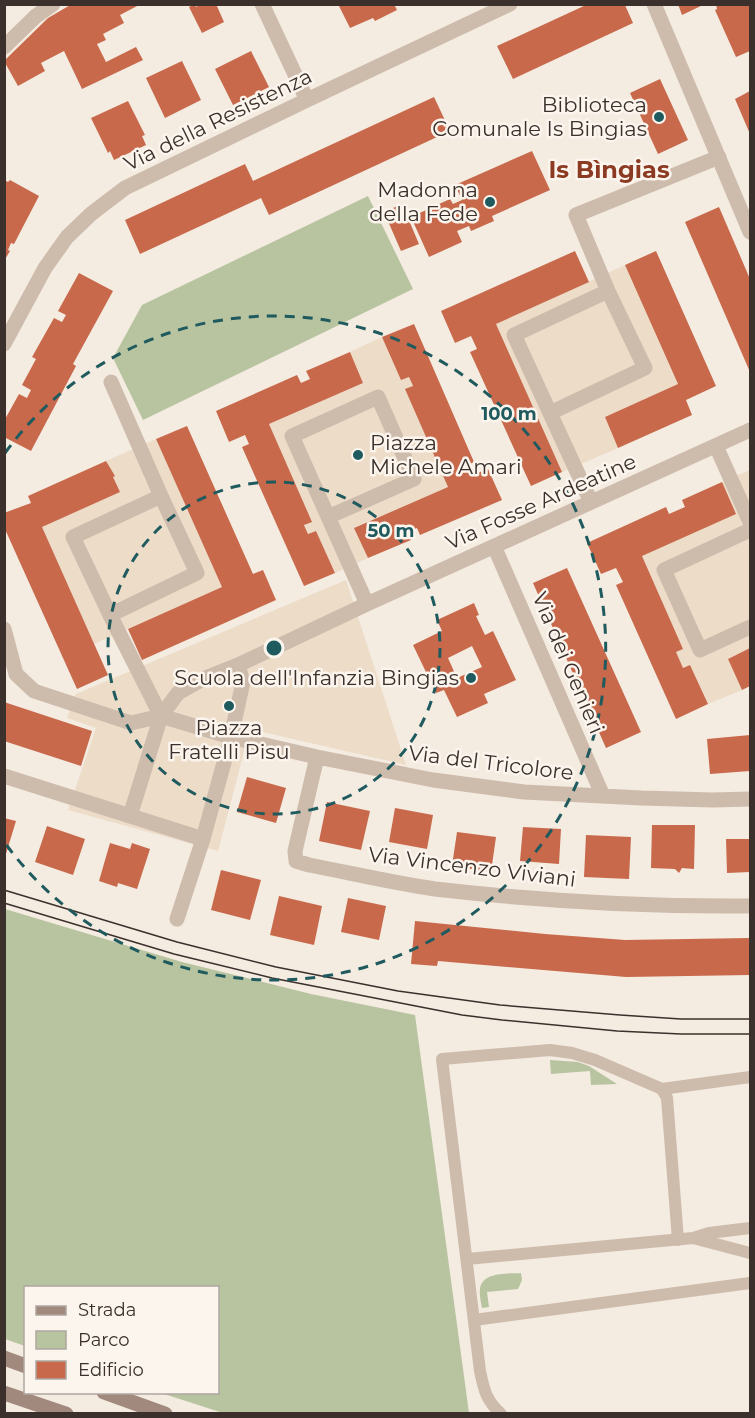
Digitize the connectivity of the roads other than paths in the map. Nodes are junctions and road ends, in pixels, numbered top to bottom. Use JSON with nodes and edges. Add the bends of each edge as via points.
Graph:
{"nodes":[{"id":1,"x":53,"y":4,"type":"edge"},
{"id":2,"x":262,"y":4,"type":"edge"},
{"id":3,"x":510,"y":4,"type":"edge"},
{"id":4,"x":654,"y":4,"type":"edge"},
{"id":5,"x":4,"y":47,"type":"edge"},
{"id":6,"x":307,"y":100,"type":"junction"},
{"id":7,"x":719,"y":157,"type":"junction"},
{"id":8,"x":750,"y":232,"type":"edge"},
{"id":9,"x":608,"y":291,"type":"junction"},
{"id":10,"x":4,"y":344,"type":"edge"},
{"id":11,"x":111,"y":382,"type":"dead end"},
{"id":12,"x":550,"y":413,"type":"junction"},
{"id":13,"x":750,"y":430,"type":"edge"},
{"id":14,"x":716,"y":446,"type":"junction"},
{"id":15,"x":161,"y":496,"type":"junction"},
{"id":16,"x":591,"y":502,"type":"junction"},
{"id":17,"x":328,"y":517,"type":"junction"},
{"id":18,"x":750,"y":522,"type":"edge"},
{"id":19,"x":750,"y":530,"type":"edge"},
{"id":20,"x":494,"y":546,"type":"junction"},
{"id":21,"x":367,"y":604,"type":"junction"},
{"id":22,"x":110,"y":615,"type":"junction"},
{"id":23,"x":750,"y":627,"type":"edge"},
{"id":24,"x":4,"y":629,"type":"edge"},
{"id":25,"x":238,"y":664,"type":"junction"},
{"id":26,"x":161,"y":716,"type":"junction"},
{"id":27,"x":231,"y":736,"type":"junction"},
{"id":28,"x":317,"y":757,"type":"junction"},
{"id":29,"x":4,"y":776,"type":"edge"},
{"id":30,"x":603,"y":796,"type":"junction"},
{"id":31,"x":750,"y":799,"type":"edge"},
{"id":32,"x":130,"y":816,"type":"junction"},
{"id":33,"x":203,"y":839,"type":"junction"},
{"id":34,"x":750,"y":906,"type":"edge"},
{"id":35,"x":177,"y":919,"type":"dead end"},
{"id":36,"x":750,"y":1077,"type":"edge"},
{"id":37,"x":662,"y":1089,"type":"junction"},
{"id":38,"x":750,"y":1228,"type":"edge"},
{"id":39,"x":693,"y":1238,"type":"junction"},
{"id":40,"x":678,"y":1240,"type":"junction"},
{"id":41,"x":750,"y":1253,"type":"edge"},
{"id":42,"x":467,"y":1259,"type":"junction"},
{"id":43,"x":750,"y":1283,"type":"edge"},
{"id":44,"x":474,"y":1320,"type":"junction"},
{"id":45,"x":4,"y":1359,"type":"edge"},
{"id":46,"x":24,"y":1365,"type":"edge"},
{"id":47,"x":4,"y":1393,"type":"edge"},
{"id":48,"x":110,"y":1394,"type":"edge"},
{"id":49,"x":66,"y":1413,"type":"edge"},
{"id":50,"x":165,"y":1413,"type":"edge"},
{"id":51,"x":501,"y":1413,"type":"edge"}],
"edges":[{"from":1,"to":5,"type":"street"},
{"from":2,"to":6,"type":"street"},
{"from":3,"to":6,"type":"street","name":"Via della Resistenza"},
{"from":4,"to":7,"type":"street"},
{"from":6,"to":10,"type":"street","name":"Via della Resistenza","via":[[124,188],[91,214],[67,237],[45,268]]},
{"from":7,"to":8,"type":"street"},
{"from":7,"to":9,"type":"street","via":[[576,215]]},
{"from":9,"to":12,"type":"street","via":[[514,335]]},
{"from":9,"to":12,"type":"street","via":[[645,368]]},
{"from":11,"to":15,"type":"street"},
{"from":12,"to":16,"type":"street"},
{"from":13,"to":14,"type":"street","name":"Via Fosse Ardeatine"},
{"from":14,"to":16,"type":"street","name":"Via Fosse Ardeatine"},
{"from":14,"to":18,"type":"street"},
{"from":15,"to":22,"type":"street","via":[[197,573]]},
{"from":15,"to":22,"type":"street","via":[[73,537]]},
{"from":16,"to":20,"type":"street","name":"Via Fosse Ardeatine"},
{"from":17,"to":17,"type":"street","via":[[414,479],[378,397],[292,436]]},
{"from":17,"to":21,"type":"street"},
{"from":19,"to":23,"type":"street","via":[[664,570],[700,650]]},
{"from":20,"to":21,"type":"street","name":"Via Fosse Ardeatine"},
{"from":20,"to":30,"type":"street","name":"Via dei Genieri"},
{"from":21,"to":25,"type":"street","name":"Via Fosse Ardeatine"},
{"from":22,"to":26,"type":"street"},
{"from":24,"to":26,"type":"street","via":[[16,674],[34,691],[131,723]]},
{"from":25,"to":26,"type":"street","name":"Via Fosse Ardeatine","via":[[178,693]]},
{"from":25,"to":27,"type":"street","via":[[243,682]]},
{"from":26,"to":27,"type":"street"},
{"from":26,"to":32,"type":"street","name":"Via Fosse Ardeatine"},
{"from":27,"to":28,"type":"street","name":"Via del Tricolore"},
{"from":27,"to":33,"type":"street"},
{"from":28,"to":30,"type":"street","name":"Via del Tricolore","via":[[463,784]]},
{"from":28,"to":34,"type":"street","name":"Via Vincenzo Viviani","via":[[295,851],[296,861],[309,866],[433,888],[597,904]]},
{"from":29,"to":32,"type":"street"},
{"from":30,"to":31,"type":"street","name":"Via del Tricolore"},
{"from":32,"to":33,"type":"street"},
{"from":33,"to":35,"type":"street"},
{"from":36,"to":37,"type":"lane"},
{"from":37,"to":40,"type":"lane","via":[[667,1098]]},
{"from":37,"to":42,"type":"lane","via":[[572,1053],[550,1050],[442,1059]]},
{"from":38,"to":39,"type":"lane"},
{"from":39,"to":40,"type":"lane"},
{"from":39,"to":41,"type":"lane"},
{"from":40,"to":42,"type":"lane"},
{"from":42,"to":44,"type":"lane"},
{"from":43,"to":44,"type":"lane"},
{"from":44,"to":51,"type":"lane","via":[[485,1393]]},
{"from":45,"to":46,"type":"main road"},
{"from":47,"to":49,"type":"main road"},
{"from":48,"to":50,"type":"main road"}]}
